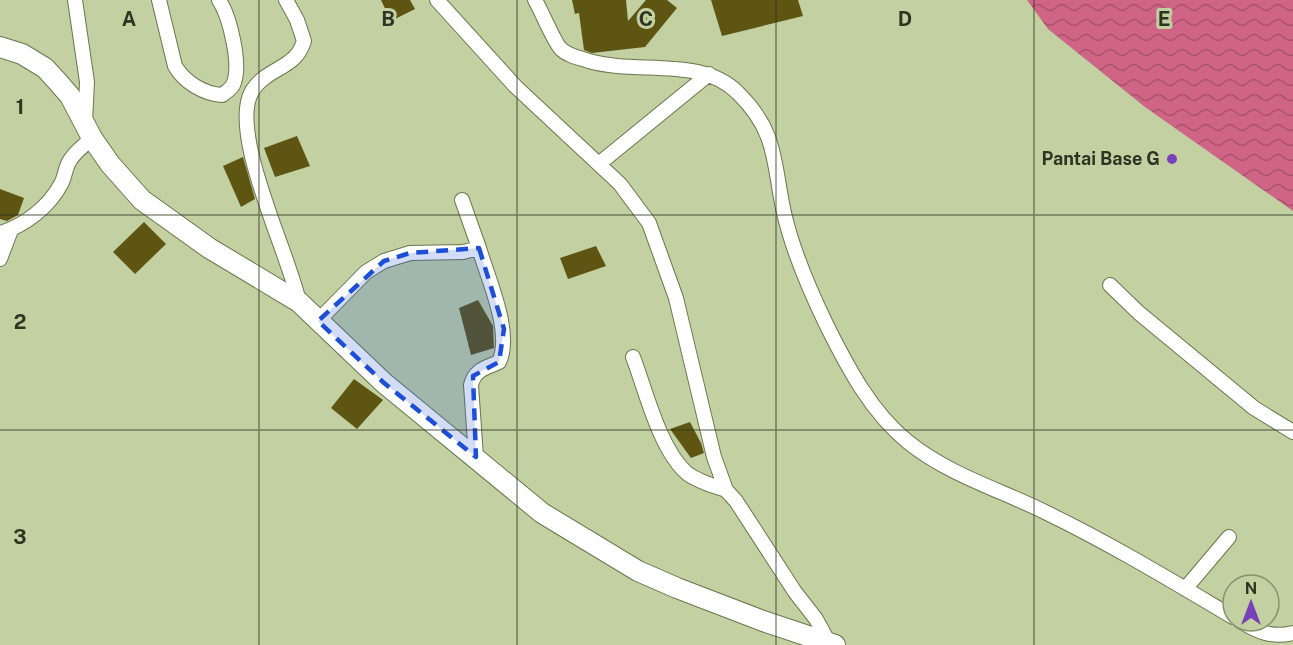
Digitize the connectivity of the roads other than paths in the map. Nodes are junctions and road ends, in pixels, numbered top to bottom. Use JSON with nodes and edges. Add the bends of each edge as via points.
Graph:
{"nodes":[{"id":1,"x":75,"y":0,"type":"edge"},
{"id":2,"x":159,"y":0,"type":"edge"},
{"id":3,"x":219,"y":0,"type":"edge"},
{"id":4,"x":286,"y":0,"type":"edge"},
{"id":5,"x":436,"y":0,"type":"edge"},
{"id":6,"x":535,"y":0,"type":"edge"},
{"id":7,"x":0,"y":47,"type":"edge"},
{"id":8,"x":709,"y":74,"type":"junction"},
{"id":9,"x":88,"y":132,"type":"junction"},
{"id":10,"x":600,"y":163,"type":"junction"},
{"id":11,"x":462,"y":200,"type":"dead end"},
{"id":12,"x":6,"y":232,"type":"edge"},
{"id":13,"x":479,"y":248,"type":"junction"},
{"id":14,"x":1,"y":265,"type":"edge"},
{"id":15,"x":1110,"y":285,"type":"dead end"},
{"id":16,"x":299,"y":302,"type":"junction"},
{"id":17,"x":318,"y":321,"type":"junction"},
{"id":18,"x":633,"y":357,"type":"dead end"},
{"id":19,"x":1293,"y":432,"type":"edge"},
{"id":20,"x":476,"y":457,"type":"junction"},
{"id":21,"x":726,"y":490,"type":"junction"},
{"id":22,"x":1229,"y":537,"type":"dead end"},
{"id":23,"x":1185,"y":589,"type":"junction"},
{"id":24,"x":1221,"y":610,"type":"edge"},
{"id":25,"x":1260,"y":633,"type":"edge"},
{"id":26,"x":1293,"y":633,"type":"edge"},
{"id":27,"x":832,"y":643,"type":"edge"}],
"edges":[{"from":1,"to":9,"type":"street","via":[[87,82]]},
{"from":2,"to":3,"type":"street","via":[[179,74],[210,94],[222,95],[234,84],[235,68],[233,36]]},
{"from":4,"to":16,"type":"street","via":[[304,41],[295,58],[272,71],[252,91],[246,123],[253,161]]},
{"from":5,"to":10,"type":"street","via":[[515,86]]},
{"from":6,"to":8,"type":"street","via":[[559,48],[568,54],[623,68]]},
{"from":7,"to":9,"type":"street","via":[[45,68],[70,96]]},
{"from":8,"to":10,"type":"street"},
{"from":8,"to":23,"type":"street","via":[[737,91],[762,120],[774,154],[784,213],[812,293],[861,387],[894,429],[948,468],[1080,528]]},
{"from":9,"to":12,"type":"street","via":[[69,161],[63,182],[48,201],[31,218]]},
{"from":9,"to":16,"type":"street","via":[[142,200],[209,248]]},
{"from":10,"to":21,"type":"street","via":[[649,223],[663,259]]},
{"from":11,"to":13,"type":"street"},
{"from":12,"to":14,"type":"street"},
{"from":13,"to":17,"type":"street","via":[[410,253],[384,261],[366,272]]},
{"from":13,"to":20,"type":"street","via":[[504,329],[499,362],[473,376]]},
{"from":15,"to":19,"type":"street","via":[[1254,408]]},
{"from":16,"to":17,"type":"street"},
{"from":17,"to":20,"type":"street","via":[[384,383]]},
{"from":18,"to":21,"type":"street","via":[[673,459],[689,475]]},
{"from":20,"to":27,"type":"street","via":[[542,513],[638,571],[763,621]]},
{"from":21,"to":27,"type":"street"},
{"from":22,"to":23,"type":"street"},
{"from":23,"to":24,"type":"street"},
{"from":25,"to":26,"type":"street"}]}
